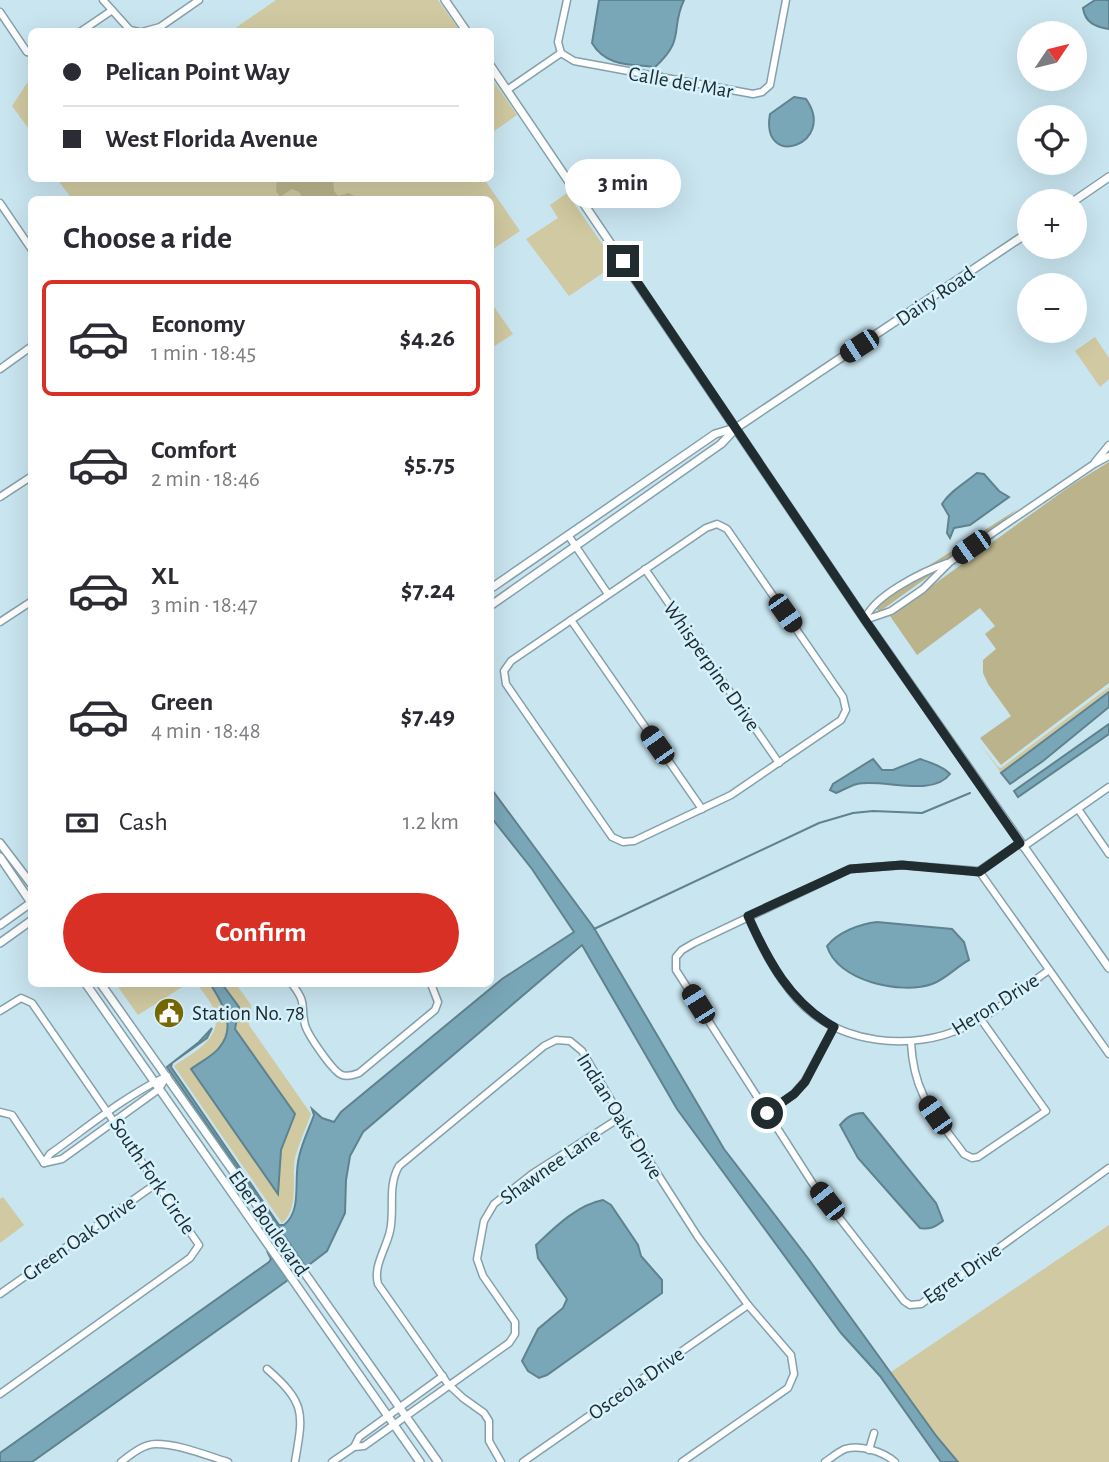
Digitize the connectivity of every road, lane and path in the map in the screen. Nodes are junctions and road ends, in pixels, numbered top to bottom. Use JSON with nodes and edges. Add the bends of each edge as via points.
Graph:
{"nodes":[{"id":1,"x":103,"y":0,"type":"edge"},
{"id":2,"x":198,"y":0,"type":"edge"},
{"id":3,"x":446,"y":0,"type":"edge"},
{"id":4,"x":567,"y":0,"type":"edge"},
{"id":5,"x":786,"y":0,"type":"edge"},
{"id":6,"x":111,"y":11,"type":"junction"},
{"id":7,"x":0,"y":12,"type":"edge"},
{"id":8,"x":86,"y":28,"type":"edge"},
{"id":9,"x":128,"y":28,"type":"edge"},
{"id":10,"x":156,"y":28,"type":"edge"},
{"id":11,"x":464,"y":28,"type":"edge"},
{"id":12,"x":28,"y":52,"type":"edge"},
{"id":13,"x":561,"y":53,"type":"junction"},
{"id":14,"x":494,"y":71,"type":"edge"},
{"id":15,"x":507,"y":90,"type":"junction"},
{"id":16,"x":1109,"y":177,"type":"edge"},
{"id":17,"x":1087,"y":192,"type":"edge"},
{"id":18,"x":0,"y":203,"type":"edge"},
{"id":19,"x":1017,"y":240,"type":"edge"},
{"id":20,"x":28,"y":244,"type":"edge"},
{"id":21,"x":28,"y":349,"type":"edge"},
{"id":22,"x":0,"y":369,"type":"edge"},
{"id":23,"x":736,"y":428,"type":"junction"},
{"id":24,"x":1109,"y":445,"type":"edge"},
{"id":25,"x":1109,"y":456,"type":"edge"},
{"id":26,"x":1094,"y":464,"type":"junction"},
{"id":27,"x":28,"y":479,"type":"edge"},
{"id":28,"x":0,"y":497,"type":"edge"},
{"id":29,"x":568,"y":535,"type":"junction"},
{"id":30,"x":576,"y":548,"type":"junction"},
{"id":31,"x":950,"y":562,"type":"junction"},
{"id":32,"x":645,"y":569,"type":"junction"},
{"id":33,"x":494,"y":586,"type":"edge"},
{"id":34,"x":608,"y":594,"type":"junction"},
{"id":35,"x":494,"y":603,"type":"edge"},
{"id":36,"x":28,"y":604,"type":"edge"},
{"id":37,"x":571,"y":620,"type":"junction"},
{"id":38,"x":865,"y":620,"type":"junction"},
{"id":39,"x":0,"y":622,"type":"edge"},
{"id":40,"x":779,"y":763,"type":"junction"},
{"id":41,"x":1109,"y":787,"type":"edge"},
{"id":42,"x":702,"y":809,"type":"junction"},
{"id":43,"x":1078,"y":809,"type":"junction"},
{"id":44,"x":0,"y":843,"type":"edge"},
{"id":45,"x":1022,"y":845,"type":"junction"},
{"id":46,"x":1109,"y":854,"type":"edge"},
{"id":47,"x":0,"y":857,"type":"edge"},
{"id":48,"x":979,"y":872,"type":"junction"},
{"id":49,"x":28,"y":880,"type":"edge"},
{"id":50,"x":28,"y":899,"type":"edge"},
{"id":51,"x":28,"y":905,"type":"edge"},
{"id":52,"x":748,"y":916,"type":"junction"},
{"id":53,"x":28,"y":923,"type":"edge"},
{"id":54,"x":0,"y":925,"type":"edge"},
{"id":55,"x":0,"y":943,"type":"edge"},
{"id":56,"x":1109,"y":968,"type":"edge"},
{"id":57,"x":1049,"y":970,"type":"junction"},
{"id":58,"x":88,"y":987,"type":"edge"},
{"id":59,"x":103,"y":987,"type":"edge"},
{"id":60,"x":294,"y":987,"type":"edge"},
{"id":61,"x":433,"y":987,"type":"edge"},
{"id":62,"x":0,"y":1011,"type":"edge"},
{"id":63,"x":981,"y":1018,"type":"junction"},
{"id":64,"x":834,"y":1027,"type":"junction"},
{"id":65,"x":911,"y":1043,"type":"junction"},
{"id":66,"x":1109,"y":1054,"type":"edge"},
{"id":67,"x":167,"y":1076,"type":"junction"},
{"id":68,"x":157,"y":1085,"type":"junction"},
{"id":69,"x":0,"y":1112,"type":"edge"},
{"id":70,"x":109,"y":1112,"type":"junction"},
{"id":71,"x":767,"y":1113,"type":"junction"},
{"id":72,"x":621,"y":1117,"type":"junction"},
{"id":73,"x":115,"y":1120,"type":"junction"},
{"id":74,"x":44,"y":1163,"type":"junction"},
{"id":75,"x":1109,"y":1168,"type":"edge"},
{"id":76,"x":158,"y":1183,"type":"junction"},
{"id":77,"x":0,"y":1294,"type":"edge"},
{"id":78,"x":748,"y":1305,"type":"junction"},
{"id":79,"x":268,"y":1369,"type":"dead end"},
{"id":80,"x":443,"y":1376,"type":"junction"},
{"id":81,"x":448,"y":1384,"type":"junction"},
{"id":82,"x":426,"y":1388,"type":"junction"},
{"id":83,"x":0,"y":1394,"type":"edge"},
{"id":84,"x":432,"y":1397,"type":"junction"},
{"id":85,"x":399,"y":1407,"type":"junction"},
{"id":86,"x":387,"y":1415,"type":"junction"},
{"id":87,"x":406,"y":1416,"type":"junction"},
{"id":88,"x":394,"y":1426,"type":"junction"},
{"id":89,"x":874,"y":1433,"type":"dead end"},
{"id":90,"x":354,"y":1447,"type":"junction"},
{"id":91,"x":869,"y":1450,"type":"junction"},
{"id":92,"x":345,"y":1454,"type":"junction"},
{"id":93,"x":121,"y":1462,"type":"edge"},
{"id":94,"x":228,"y":1462,"type":"edge"},
{"id":95,"x":295,"y":1462,"type":"edge"},
{"id":96,"x":332,"y":1462,"type":"edge"},
{"id":97,"x":351,"y":1462,"type":"edge"},
{"id":98,"x":419,"y":1462,"type":"edge"},
{"id":99,"x":438,"y":1462,"type":"edge"},
{"id":100,"x":502,"y":1462,"type":"edge"},
{"id":101,"x":523,"y":1462,"type":"edge"},
{"id":102,"x":682,"y":1462,"type":"edge"},
{"id":103,"x":825,"y":1462,"type":"edge"},
{"id":104,"x":895,"y":1462,"type":"edge"}],
"edges":[{"from":1,"to":6,"type":"street"},
{"from":2,"to":10,"type":"street"},
{"from":3,"to":11,"type":"street"},
{"from":4,"to":13,"type":"street","via":[[558,42]]},
{"from":5,"to":13,"type":"street","name":"Calle del Mar","via":[[769,85],[762,92],[624,72],[574,61]]},
{"from":6,"to":8,"type":"street"},
{"from":6,"to":9,"type":"street"},
{"from":7,"to":12,"type":"street"},
{"from":13,"to":15,"type":"street"},
{"from":14,"to":15,"type":"street"},
{"from":15,"to":23,"type":"street"},
{"from":16,"to":17,"type":"street"},
{"from":18,"to":20,"type":"street"},
{"from":19,"to":23,"type":"street","name":"Dairy Road"},
{"from":21,"to":22,"type":"street"},
{"from":23,"to":29,"type":"street","name":"Dairy Road","via":[[715,434]]},
{"from":23,"to":30,"type":"street","name":"Dairy Road","via":[[721,444]]},
{"from":23,"to":38,"type":"street"},
{"from":24,"to":26,"type":"street"},
{"from":25,"to":26,"type":"street"},
{"from":26,"to":31,"type":"street"},
{"from":27,"to":28,"type":"street"},
{"from":29,"to":30,"type":"street"},
{"from":29,"to":33,"type":"street","name":"Dairy Road"},
{"from":30,"to":34,"type":"street"},
{"from":30,"to":35,"type":"street","name":"Dairy Road"},
{"from":31,"to":38,"type":"street","via":[[923,589],[880,617]]},
{"from":31,"to":38,"type":"street","via":[[875,603]]},
{"from":32,"to":34,"type":"street"},
{"from":32,"to":40,"type":"street","name":"Whisperpine Drive"},
{"from":32,"to":40,"type":"street","via":[[706,528],[717,524],[727,529],[843,697],[846,710],[841,720]]},
{"from":34,"to":37,"type":"street"},
{"from":36,"to":39,"type":"street"},
{"from":37,"to":42,"type":"street"},
{"from":37,"to":42,"type":"street","via":[[512,661],[504,671],[506,684],[612,837],[634,841]]},
{"from":38,"to":45,"type":"street"},
{"from":40,"to":42,"type":"street"},
{"from":41,"to":43,"type":"street"},
{"from":43,"to":45,"type":"street"},
{"from":43,"to":46,"type":"street"},
{"from":44,"to":49,"type":"street"},
{"from":45,"to":48,"type":"street"},
{"from":45,"to":56,"type":"street"},
{"from":47,"to":50,"type":"street"},
{"from":48,"to":52,"type":"street","name":"Egret Drive","via":[[902,865],[850,869]]},
{"from":48,"to":57,"type":"street"},
{"from":51,"to":54,"type":"street"},
{"from":52,"to":64,"type":"street","name":"Heron Drive","via":[[775,970],[798,1000]]},
{"from":52,"to":71,"type":"street","name":"Egret Drive","via":[[682,950],[676,957],[676,970]]},
{"from":53,"to":55,"type":"street"},
{"from":57,"to":63,"type":"street","name":"Heron Drive"},
{"from":57,"to":66,"type":"street"},
{"from":58,"to":68,"type":"street","name":"Eber Boulevard"},
{"from":59,"to":67,"type":"street","name":"Eber Boulevard"},
{"from":60,"to":61,"type":"street","via":[[304,1003],[308,1032],[342,1075],[359,1073],[435,1010],[438,995]]},
{"from":62,"to":70,"type":"street","name":"South Fork Circle","via":[[21,998],[32,1003]]},
{"from":63,"to":65,"type":"street","name":"Heron Drive","via":[[938,1038]]},
{"from":63,"to":65,"type":"street","via":[[1046,1111],[978,1157],[964,1154],[922,1096]]},
{"from":64,"to":65,"type":"street","name":"Heron Drive","via":[[870,1039]]},
{"from":64,"to":71,"type":"street","via":[[805,1082]]},
{"from":67,"to":68,"type":"street"},
{"from":67,"to":85,"type":"street","name":"Eber Boulevard"},
{"from":68,"to":70,"type":"street"},
{"from":68,"to":73,"type":"street"},
{"from":68,"to":86,"type":"street","name":"Eber Boulevard"},
{"from":69,"to":74,"type":"street","via":[[12,1115]]},
{"from":70,"to":73,"type":"street","name":"South Fork Circle"},
{"from":70,"to":74,"type":"street"},
{"from":71,"to":75,"type":"street","name":"Egret Drive","via":[[813,1184],[910,1305],[921,1304]]},
{"from":72,"to":78,"type":"street","name":"Indian Oaks Drive"},
{"from":72,"to":80,"type":"street","name":"Indian Oaks Drive","via":[[582,1051],[570,1041],[555,1040],[399,1166],[392,1185],[390,1230],[375,1275]]},
{"from":72,"to":81,"type":"street","name":"Shawnee Lane","via":[[494,1204],[484,1221],[477,1259],[514,1322],[515,1334],[509,1343]]},
{"from":73,"to":74,"type":"street","via":[[62,1159]]},
{"from":73,"to":76,"type":"street","name":"South Fork Circle"},
{"from":76,"to":77,"type":"street","name":"Green Oak Drive"},
{"from":76,"to":83,"type":"street","name":"South Fork Circle","via":[[196,1238],[196,1251]]},
{"from":78,"to":101,"type":"street","name":"Osceola Drive"},
{"from":78,"to":102,"type":"street","name":"Indian Oaks Drive","via":[[791,1355],[794,1374],[788,1388]]},
{"from":79,"to":95,"type":"street","via":[[301,1410]]},
{"from":80,"to":81,"type":"street","name":"Indian Oaks Drive"},
{"from":80,"to":82,"type":"street"},
{"from":81,"to":84,"type":"street"},
{"from":81,"to":100,"type":"street","name":"Indian Oaks Drive","via":[[484,1413],[489,1421],[489,1441]]},
{"from":82,"to":84,"type":"street"},
{"from":82,"to":85,"type":"street"},
{"from":84,"to":87,"type":"street"},
{"from":85,"to":86,"type":"street"},
{"from":85,"to":87,"type":"street","name":"Eber Boulevard"},
{"from":86,"to":88,"type":"street","name":"Eber Boulevard"},
{"from":86,"to":90,"type":"street","via":[[359,1437]]},
{"from":87,"to":88,"type":"street"},
{"from":87,"to":99,"type":"street","name":"Eber Boulevard"},
{"from":88,"to":90,"type":"street","via":[[364,1446]]},
{"from":88,"to":98,"type":"street","name":"Eber Boulevard"},
{"from":89,"to":91,"type":"street"},
{"from":90,"to":92,"type":"street"},
{"from":91,"to":103,"type":"street","via":[[845,1449]]},
{"from":91,"to":104,"type":"street"},
{"from":92,"to":96,"type":"street"},
{"from":92,"to":97,"type":"street"},
{"from":93,"to":94,"type":"street","via":[[154,1444]]}]}
